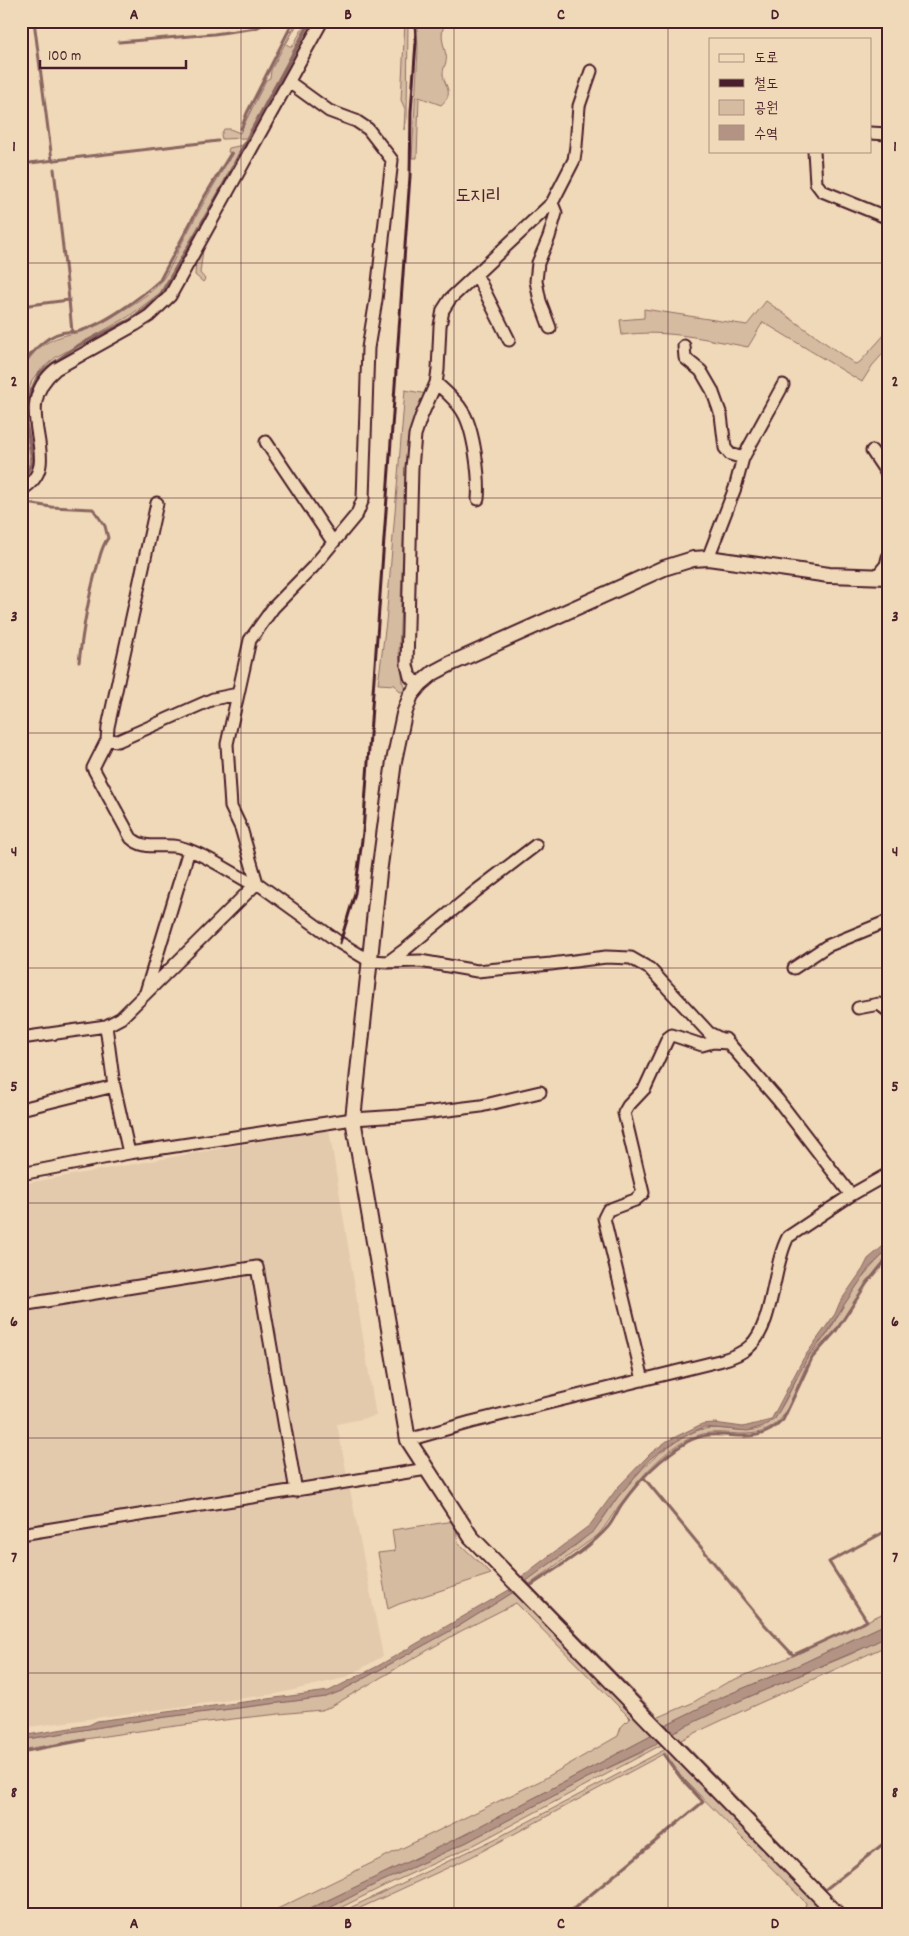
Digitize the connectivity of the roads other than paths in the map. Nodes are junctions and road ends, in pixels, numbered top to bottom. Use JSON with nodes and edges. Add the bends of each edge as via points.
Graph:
{"nodes":[{"id":1,"x":322,"y":21,"type":"edge"},
{"id":2,"x":591,"y":71,"type":"dead end"},
{"id":3,"x":289,"y":82,"type":"junction"},
{"id":4,"x":872,"y":133,"type":"edge"},
{"id":5,"x":888,"y":134,"type":"edge"},
{"id":6,"x":814,"y":152,"type":"edge"},
{"id":7,"x":552,"y":203,"type":"junction"},
{"id":8,"x":888,"y":218,"type":"edge"},
{"id":9,"x":476,"y":274,"type":"junction"},
{"id":10,"x":550,"y":328,"type":"dead end"},
{"id":11,"x":509,"y":340,"type":"dead end"},
{"id":12,"x":684,"y":346,"type":"dead end"},
{"id":13,"x":436,"y":384,"type":"junction"},
{"id":14,"x":783,"y":386,"type":"dead end"},
{"id":15,"x":266,"y":442,"type":"dead end"},
{"id":16,"x":872,"y":451,"type":"dead end"},
{"id":17,"x":743,"y":458,"type":"junction"},
{"id":18,"x":888,"y":475,"type":"edge"},
{"id":19,"x":21,"y":490,"type":"edge"},
{"id":20,"x":478,"y":499,"type":"dead end"},
{"id":21,"x":157,"y":504,"type":"dead end"},
{"id":22,"x":333,"y":542,"type":"junction"},
{"id":23,"x":888,"y":557,"type":"edge"},
{"id":24,"x":708,"y":558,"type":"junction"},
{"id":25,"x":882,"y":577,"type":"edge"},
{"id":26,"x":420,"y":684,"type":"junction"},
{"id":27,"x":238,"y":694,"type":"junction"},
{"id":28,"x":107,"y":740,"type":"junction"},
{"id":29,"x":536,"y":845,"type":"dead end"},
{"id":30,"x":189,"y":850,"type":"junction"},
{"id":31,"x":257,"y":883,"type":"junction"},
{"id":32,"x":888,"y":921,"type":"edge"},
{"id":33,"x":370,"y":962,"type":"junction"},
{"id":34,"x":388,"y":962,"type":"junction"},
{"id":35,"x":794,"y":968,"type":"dead end"},
{"id":36,"x":145,"y":994,"type":"junction"},
{"id":37,"x":858,"y":1008,"type":"dead end"},
{"id":38,"x":888,"y":1011,"type":"edge"},
{"id":39,"x":106,"y":1026,"type":"junction"},
{"id":40,"x":713,"y":1026,"type":"dead end"},
{"id":41,"x":21,"y":1038,"type":"edge"},
{"id":42,"x":728,"y":1043,"type":"junction"},
{"id":43,"x":114,"y":1086,"type":"junction"},
{"id":44,"x":540,"y":1092,"type":"dead end"},
{"id":45,"x":21,"y":1109,"type":"edge"},
{"id":46,"x":353,"y":1119,"type":"junction"},
{"id":47,"x":129,"y":1152,"type":"junction"},
{"id":48,"x":21,"y":1174,"type":"edge"},
{"id":49,"x":888,"y":1174,"type":"edge"},
{"id":50,"x":851,"y":1195,"type":"junction"},
{"id":51,"x":21,"y":1305,"type":"edge"},
{"id":52,"x":643,"y":1380,"type":"junction"},
{"id":53,"x":408,"y":1440,"type":"junction"},
{"id":54,"x":427,"y":1469,"type":"junction"},
{"id":55,"x":296,"y":1491,"type":"junction"},
{"id":56,"x":21,"y":1534,"type":"edge"},
{"id":57,"x":838,"y":1915,"type":"edge"}],
"edges":[{"from":1,"to":3,"type":"street"},
{"from":2,"to":7,"type":"street","via":[[578,106],[574,160]]},
{"from":3,"to":19,"type":"street","via":[[170,296],[136,325],[56,369],[42,385],[34,414],[42,462],[35,479]]},
{"from":3,"to":22,"type":"street","via":[[329,111],[368,129],[392,160],[368,348],[363,499],[357,514]]},
{"from":4,"to":5,"type":"street"},
{"from":6,"to":8,"type":"street","via":[[816,183],[822,191]]},
{"from":7,"to":9,"type":"street"},
{"from":7,"to":10,"type":"street","via":[[556,213],[538,263],[536,281]]},
{"from":9,"to":11,"type":"street"},
{"from":9,"to":13,"type":"street","via":[[443,310]]},
{"from":12,"to":17,"type":"street","via":[[685,358],[701,371],[712,390],[721,415],[725,448],[730,454]]},
{"from":13,"to":20,"type":"street","via":[[463,412],[469,428]]},
{"from":13,"to":26,"type":"street","via":[[420,417],[412,468],[407,665],[410,677]]},
{"from":14,"to":17,"type":"street"},
{"from":15,"to":22,"type":"street"},
{"from":16,"to":18,"type":"street"},
{"from":17,"to":24,"type":"street"},
{"from":21,"to":28,"type":"street"},
{"from":22,"to":27,"type":"street","via":[[273,608],[250,640]]},
{"from":23,"to":25,"type":"street"},
{"from":24,"to":25,"type":"street","via":[[829,575]]},
{"from":24,"to":26,"type":"street","via":[[664,568],[450,664]]},
{"from":26,"to":33,"type":"street","via":[[404,714],[394,761]]},
{"from":27,"to":28,"type":"street","via":[[214,699],[118,741]]},
{"from":27,"to":31,"type":"street","via":[[226,744],[231,807],[241,828]]},
{"from":28,"to":30,"type":"street","via":[[93,768],[132,838],[144,846],[172,845]]},
{"from":29,"to":34,"type":"street"},
{"from":30,"to":31,"type":"street","via":[[249,882]]},
{"from":30,"to":36,"type":"street"},
{"from":31,"to":33,"type":"street"},
{"from":31,"to":36,"type":"street"},
{"from":32,"to":35,"type":"street","via":[[827,946]]},
{"from":33,"to":34,"type":"street"},
{"from":33,"to":46,"type":"street"},
{"from":34,"to":42,"type":"street","via":[[420,962],[477,971],[606,957],[631,958],[650,969],[709,1033]]},
{"from":36,"to":39,"type":"street","via":[[120,1018]]},
{"from":37,"to":38,"type":"street","via":[[879,1004]]},
{"from":39,"to":41,"type":"street"},
{"from":39,"to":43,"type":"street"},
{"from":40,"to":42,"type":"street"},
{"from":42,"to":50,"type":"street","via":[[778,1100]]},
{"from":42,"to":52,"type":"street","via":[[702,1044],[672,1035],[645,1088],[624,1113],[643,1193],[635,1200],[608,1210],[604,1218]]},
{"from":43,"to":45,"type":"street"},
{"from":43,"to":47,"type":"street"},
{"from":44,"to":46,"type":"street","via":[[481,1106]]},
{"from":46,"to":47,"type":"street"},
{"from":46,"to":53,"type":"street"},
{"from":47,"to":48,"type":"street"},
{"from":49,"to":50,"type":"street"},
{"from":50,"to":52,"type":"street","via":[[788,1237],[782,1248],[760,1334],[750,1346],[730,1357]]},
{"from":51,"to":55,"type":"street","via":[[257,1267]]},
{"from":52,"to":53,"type":"street"},
{"from":53,"to":54,"type":"street"},
{"from":54,"to":55,"type":"street"},
{"from":54,"to":57,"type":"street","via":[[471,1537]]},
{"from":55,"to":56,"type":"street"}]}
